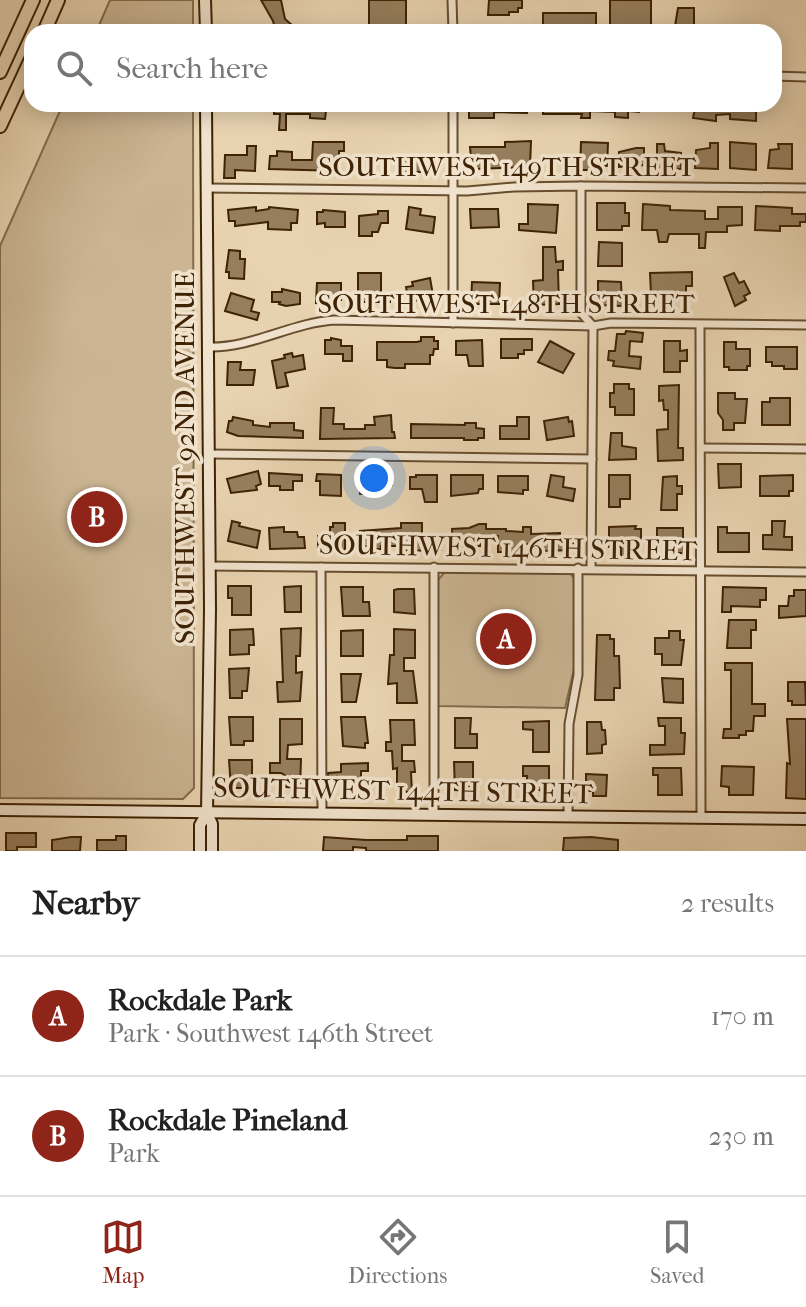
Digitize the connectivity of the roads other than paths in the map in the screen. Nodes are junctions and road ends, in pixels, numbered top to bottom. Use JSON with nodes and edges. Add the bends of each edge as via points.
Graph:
{"nodes":[{"id":1,"x":33,"y":0,"type":"edge"},
{"id":2,"x":58,"y":0,"type":"edge"},
{"id":3,"x":205,"y":0,"type":"edge"},
{"id":4,"x":452,"y":0,"type":"edge"},
{"id":5,"x":28,"y":24,"type":"edge"},
{"id":6,"x":48,"y":24,"type":"edge"},
{"id":7,"x":206,"y":24,"type":"edge"},
{"id":8,"x":453,"y":24,"type":"edge"},
{"id":9,"x":24,"y":34,"type":"edge"},
{"id":10,"x":0,"y":72,"type":"edge"},
{"id":11,"x":24,"y":74,"type":"edge"},
{"id":12,"x":782,"y":76,"type":"edge"},
{"id":13,"x":806,"y":77,"type":"edge"},
{"id":14,"x":206,"y":112,"type":"edge"},
{"id":15,"x":453,"y":112,"type":"edge"},
{"id":16,"x":0,"y":126,"type":"edge"},
{"id":17,"x":581,"y":186,"type":"junction"},
{"id":18,"x":207,"y":188,"type":"junction"},
{"id":19,"x":806,"y":188,"type":"edge"},
{"id":20,"x":453,"y":191,"type":"junction"},
{"id":21,"x":453,"y":323,"type":"junction"},
{"id":22,"x":700,"y":325,"type":"junction"},
{"id":23,"x":806,"y":325,"type":"edge"},
{"id":24,"x":593,"y":326,"type":"junction"},
{"id":25,"x":209,"y":347,"type":"junction"},
{"id":26,"x":701,"y":448,"type":"junction"},
{"id":27,"x":806,"y":449,"type":"edge"},
{"id":28,"x":209,"y":454,"type":"junction"},
{"id":29,"x":592,"y":459,"type":"junction"},
{"id":30,"x":209,"y":566,"type":"junction"},
{"id":31,"x":321,"y":567,"type":"junction"},
{"id":32,"x":434,"y":567,"type":"junction"},
{"id":33,"x":578,"y":568,"type":"junction"},
{"id":34,"x":591,"y":569,"type":"junction"},
{"id":35,"x":701,"y":570,"type":"junction"},
{"id":36,"x":806,"y":572,"type":"edge"},
{"id":37,"x":0,"y":810,"type":"edge"},
{"id":38,"x":207,"y":813,"type":"junction"},
{"id":39,"x":322,"y":814,"type":"junction"},
{"id":40,"x":434,"y":814,"type":"junction"},
{"id":41,"x":568,"y":816,"type":"junction"},
{"id":42,"x":701,"y":818,"type":"junction"},
{"id":43,"x":806,"y":819,"type":"edge"},
{"id":44,"x":200,"y":851,"type":"edge"},
{"id":45,"x":212,"y":851,"type":"edge"}],
"edges":[{"from":1,"to":5,"type":"highway"},
{"from":2,"to":6,"type":"highway"},
{"from":3,"to":7,"type":"street"},
{"from":4,"to":8,"type":"street"},
{"from":9,"to":10,"type":"highway"},
{"from":11,"to":16,"type":"highway"},
{"from":12,"to":13,"type":"street"},
{"from":14,"to":18,"type":"street","name":"SOUTHWEST 92ND AVENUE"},
{"from":15,"to":20,"type":"street"},
{"from":17,"to":19,"type":"street","name":"SOUTHWEST 149TH STREET"},
{"from":17,"to":20,"type":"street","name":"SOUTHWEST 149TH STREET"},
{"from":17,"to":24,"type":"street","via":[[581,313]]},
{"from":18,"to":20,"type":"street","name":"SOUTHWEST 149TH STREET"},
{"from":18,"to":25,"type":"street","name":"SOUTHWEST 92ND AVENUE"},
{"from":20,"to":21,"type":"street"},
{"from":21,"to":24,"type":"street","name":"SOUTHWEST 148TH STREET"},
{"from":21,"to":25,"type":"street","name":"SOUTHWEST 148TH STREET","via":[[325,321]]},
{"from":22,"to":23,"type":"street","name":"SOUTHWEST 148TH STREET"},
{"from":22,"to":24,"type":"street","name":"SOUTHWEST 148TH STREET"},
{"from":22,"to":26,"type":"street"},
{"from":24,"to":29,"type":"street"},
{"from":25,"to":28,"type":"street","name":"SOUTHWEST 92ND AVENUE"},
{"from":26,"to":27,"type":"street"},
{"from":26,"to":35,"type":"street"},
{"from":28,"to":29,"type":"street"},
{"from":28,"to":30,"type":"street","name":"SOUTHWEST 92ND AVENUE"},
{"from":29,"to":34,"type":"street"},
{"from":30,"to":31,"type":"street","name":"SOUTHWEST 146TH STREET"},
{"from":30,"to":38,"type":"street","name":"SOUTHWEST 92ND AVENUE"},
{"from":31,"to":32,"type":"street","name":"SOUTHWEST 146TH STREET"},
{"from":31,"to":39,"type":"street"},
{"from":32,"to":33,"type":"street","name":"SOUTHWEST 146TH STREET"},
{"from":32,"to":40,"type":"street"},
{"from":33,"to":34,"type":"street","name":"SOUTHWEST 146TH STREET"},
{"from":33,"to":41,"type":"street","via":[[578,675],[569,724]]},
{"from":34,"to":35,"type":"street","name":"SOUTHWEST 146TH STREET"},
{"from":35,"to":36,"type":"street","name":"SOUTHWEST 146TH STREET"},
{"from":35,"to":42,"type":"street"},
{"from":37,"to":38,"type":"street","name":"SOUTHWEST 144TH STREET"},
{"from":38,"to":39,"type":"street","name":"SOUTHWEST 144TH STREET"},
{"from":38,"to":44,"type":"street","name":"SOUTHWEST 92ND AVENUE","via":[[200,825]]},
{"from":38,"to":45,"type":"street","name":"SOUTHWEST 92ND AVENUE"},
{"from":39,"to":40,"type":"street","name":"SOUTHWEST 144TH STREET"},
{"from":40,"to":41,"type":"street","name":"SOUTHWEST 144TH STREET"},
{"from":41,"to":42,"type":"street","name":"SOUTHWEST 144TH STREET"},
{"from":42,"to":43,"type":"street","name":"SOUTHWEST 144TH STREET"}]}
